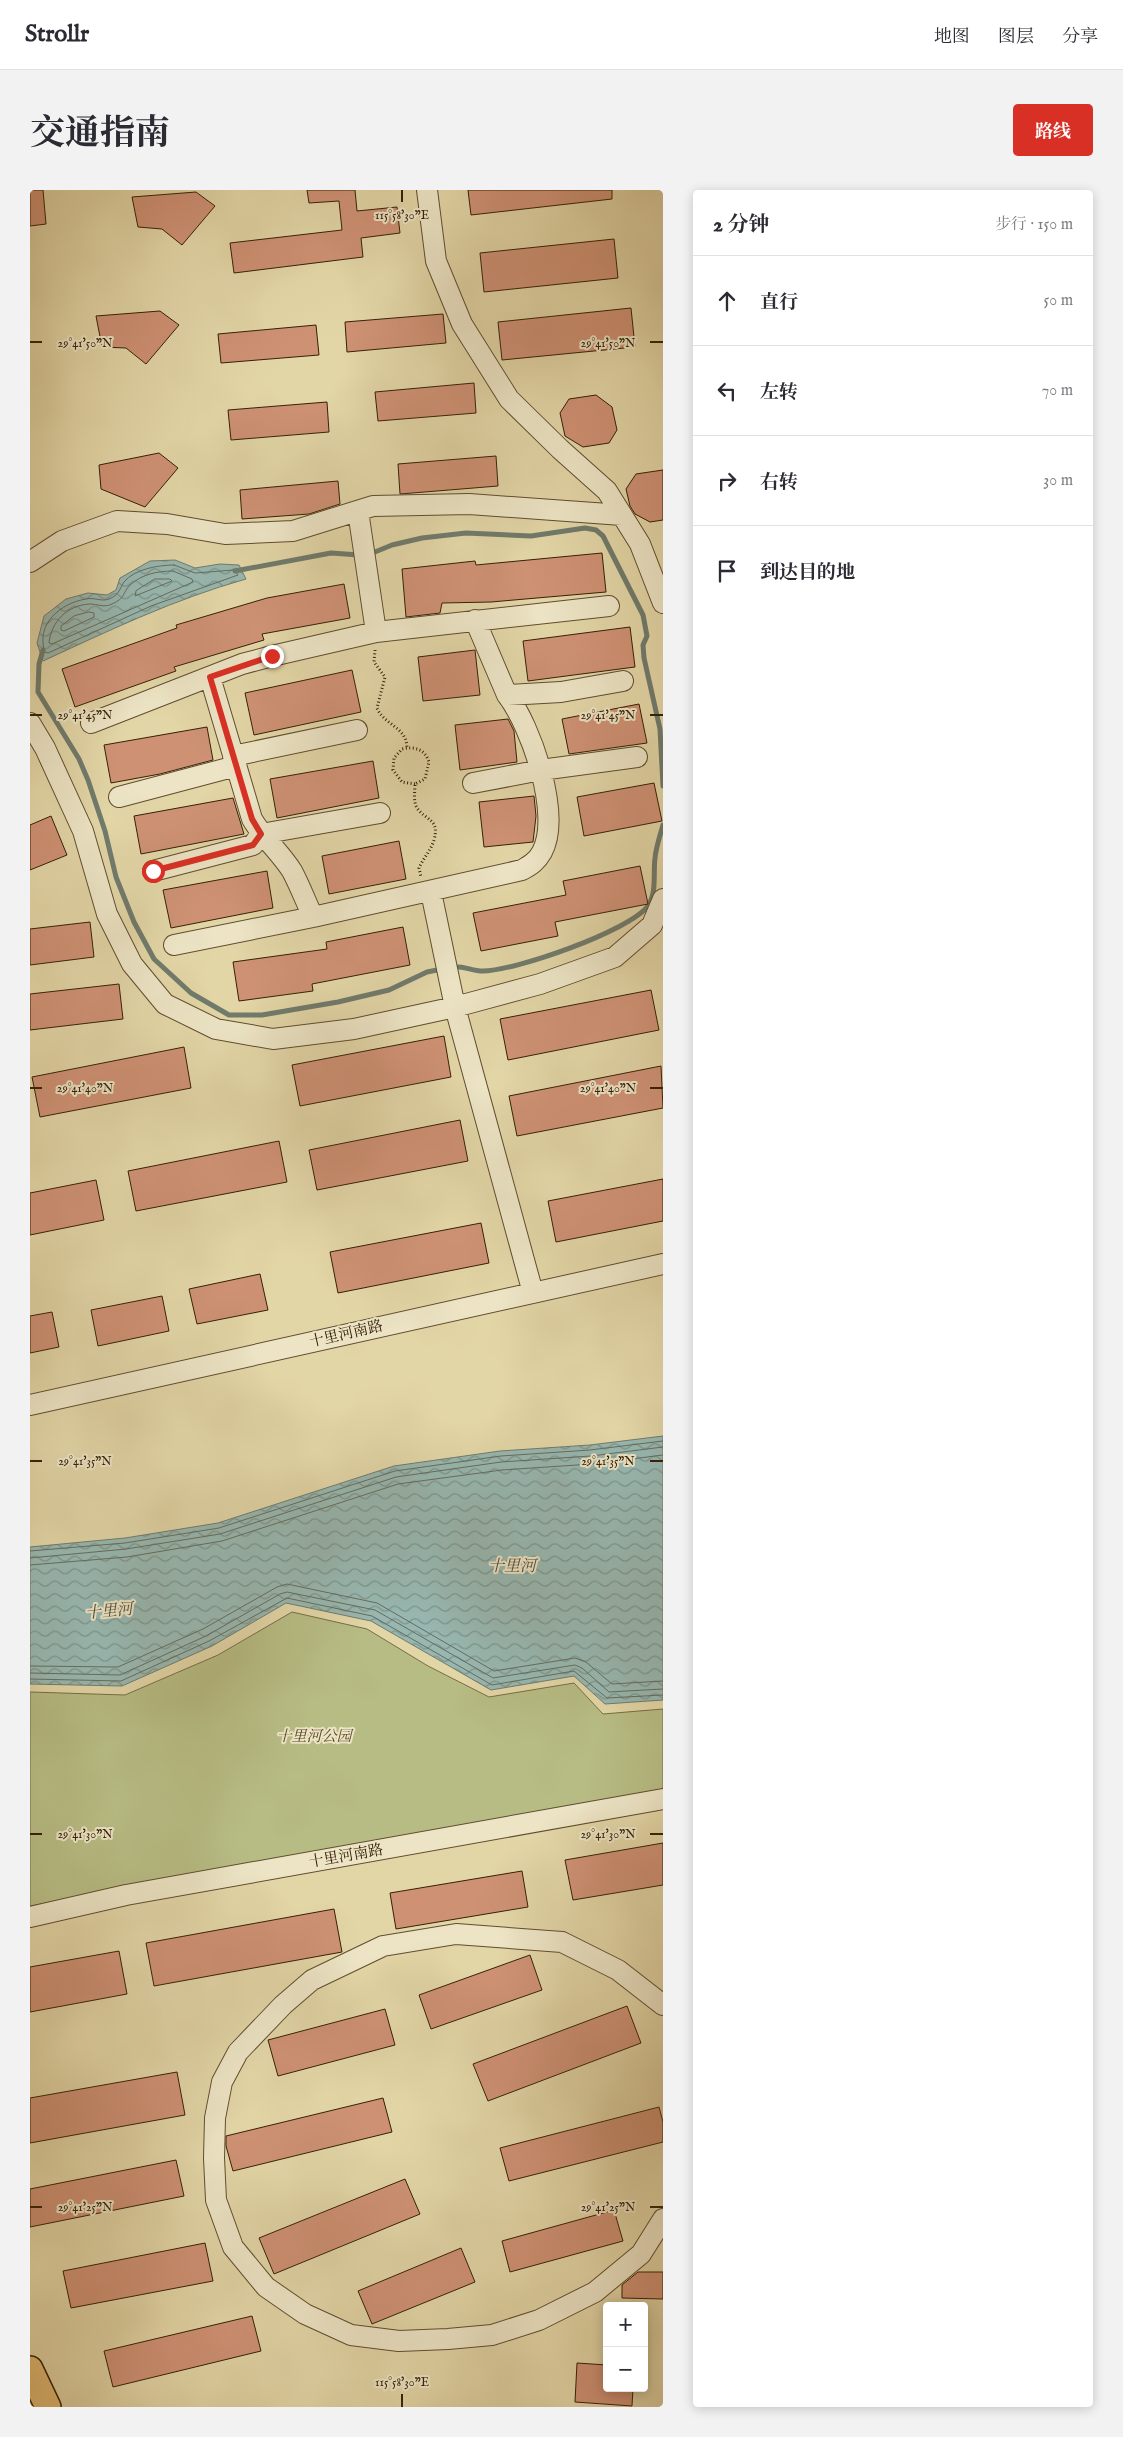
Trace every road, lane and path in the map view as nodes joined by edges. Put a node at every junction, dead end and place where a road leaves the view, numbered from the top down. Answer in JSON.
{"nodes":[{"id":1,"x":427,"y":190,"type":"edge"},
{"id":2,"x":358,"y":511,"type":"junction"},
{"id":3,"x":622,"y":515,"type":"junction"},
{"id":4,"x":30,"y":562,"type":"edge"},
{"id":5,"x":663,"y":604,"type":"edge"},
{"id":6,"x":609,"y":606,"type":"dead end"},
{"id":7,"x":475,"y":620,"type":"junction"},
{"id":8,"x":376,"y":632,"type":"junction"},
{"id":9,"x":210,"y":677,"type":"junction"},
{"id":10,"x":623,"y":681,"type":"dead end"},
{"id":11,"x":506,"y":695,"type":"junction"},
{"id":12,"x":91,"y":723,"type":"dead end"},
{"id":13,"x":30,"y":724,"type":"edge"},
{"id":14,"x":356,"y":730,"type":"dead end"},
{"id":15,"x":407,"y":748,"type":"junction"},
{"id":16,"x":637,"y":756,"type":"dead end"},
{"id":17,"x":235,"y":761,"type":"junction"},
{"id":18,"x":541,"y":770,"type":"junction"},
{"id":19,"x":473,"y":783,"type":"dead end"},
{"id":20,"x":415,"y":784,"type":"junction"},
{"id":21,"x":119,"y":797,"type":"dead end"},
{"id":22,"x":380,"y":813,"type":"dead end"},
{"id":23,"x":261,"y":834,"type":"junction"},
{"id":24,"x":153,"y":871,"type":"dead end"},
{"id":25,"x":431,"y":892,"type":"junction"},
{"id":26,"x":663,"y":899,"type":"edge"},
{"id":27,"x":313,"y":917,"type":"junction"},
{"id":28,"x":174,"y":945,"type":"dead end"},
{"id":29,"x":456,"y":1007,"type":"junction"},
{"id":30,"x":663,"y":1264,"type":"edge"},
{"id":31,"x":533,"y":1293,"type":"junction"},
{"id":32,"x":30,"y":1405,"type":"edge"},
{"id":33,"x":663,"y":1799,"type":"edge"},
{"id":34,"x":30,"y":1918,"type":"edge"},
{"id":35,"x":663,"y":2005,"type":"edge"},
{"id":36,"x":663,"y":2219,"type":"edge"},
{"id":37,"x":30,"y":2369,"type":"edge"},
{"id":38,"x":48,"y":2407,"type":"edge"}],
"edges":[{"from":1,"to":3,"type":"street"},
{"from":2,"to":3,"type":"street"},
{"from":2,"to":4,"type":"street"},
{"from":2,"to":8,"type":"street"},
{"from":3,"to":5,"type":"street"},
{"from":6,"to":7,"type":"street"},
{"from":7,"to":8,"type":"street"},
{"from":7,"to":11,"type":"street"},
{"from":8,"to":9,"type":"street"},
{"from":8,"to":15,"type":"path"},
{"from":9,"to":12,"type":"street"},
{"from":9,"to":17,"type":"street"},
{"from":10,"to":11,"type":"street"},
{"from":11,"to":18,"type":"street"},
{"from":13,"to":29,"type":"street"},
{"from":14,"to":17,"type":"street"},
{"from":15,"to":20,"type":"path"},
{"from":15,"to":20,"type":"path"},
{"from":16,"to":18,"type":"street"},
{"from":17,"to":21,"type":"street"},
{"from":17,"to":23,"type":"street"},
{"from":18,"to":19,"type":"street"},
{"from":18,"to":25,"type":"street"},
{"from":20,"to":25,"type":"path"},
{"from":22,"to":23,"type":"street"},
{"from":23,"to":24,"type":"street"},
{"from":23,"to":27,"type":"street"},
{"from":25,"to":27,"type":"street"},
{"from":25,"to":29,"type":"street"},
{"from":26,"to":29,"type":"street"},
{"from":27,"to":28,"type":"street"},
{"from":29,"to":31,"type":"street"},
{"from":30,"to":31,"type":"street","name":"十里河南路"},
{"from":31,"to":32,"type":"street","name":"十里河南路"},
{"from":33,"to":34,"type":"street","name":"十里河南路"},
{"from":35,"to":36,"type":"street"},
{"from":37,"to":38,"type":"main road"}]}
